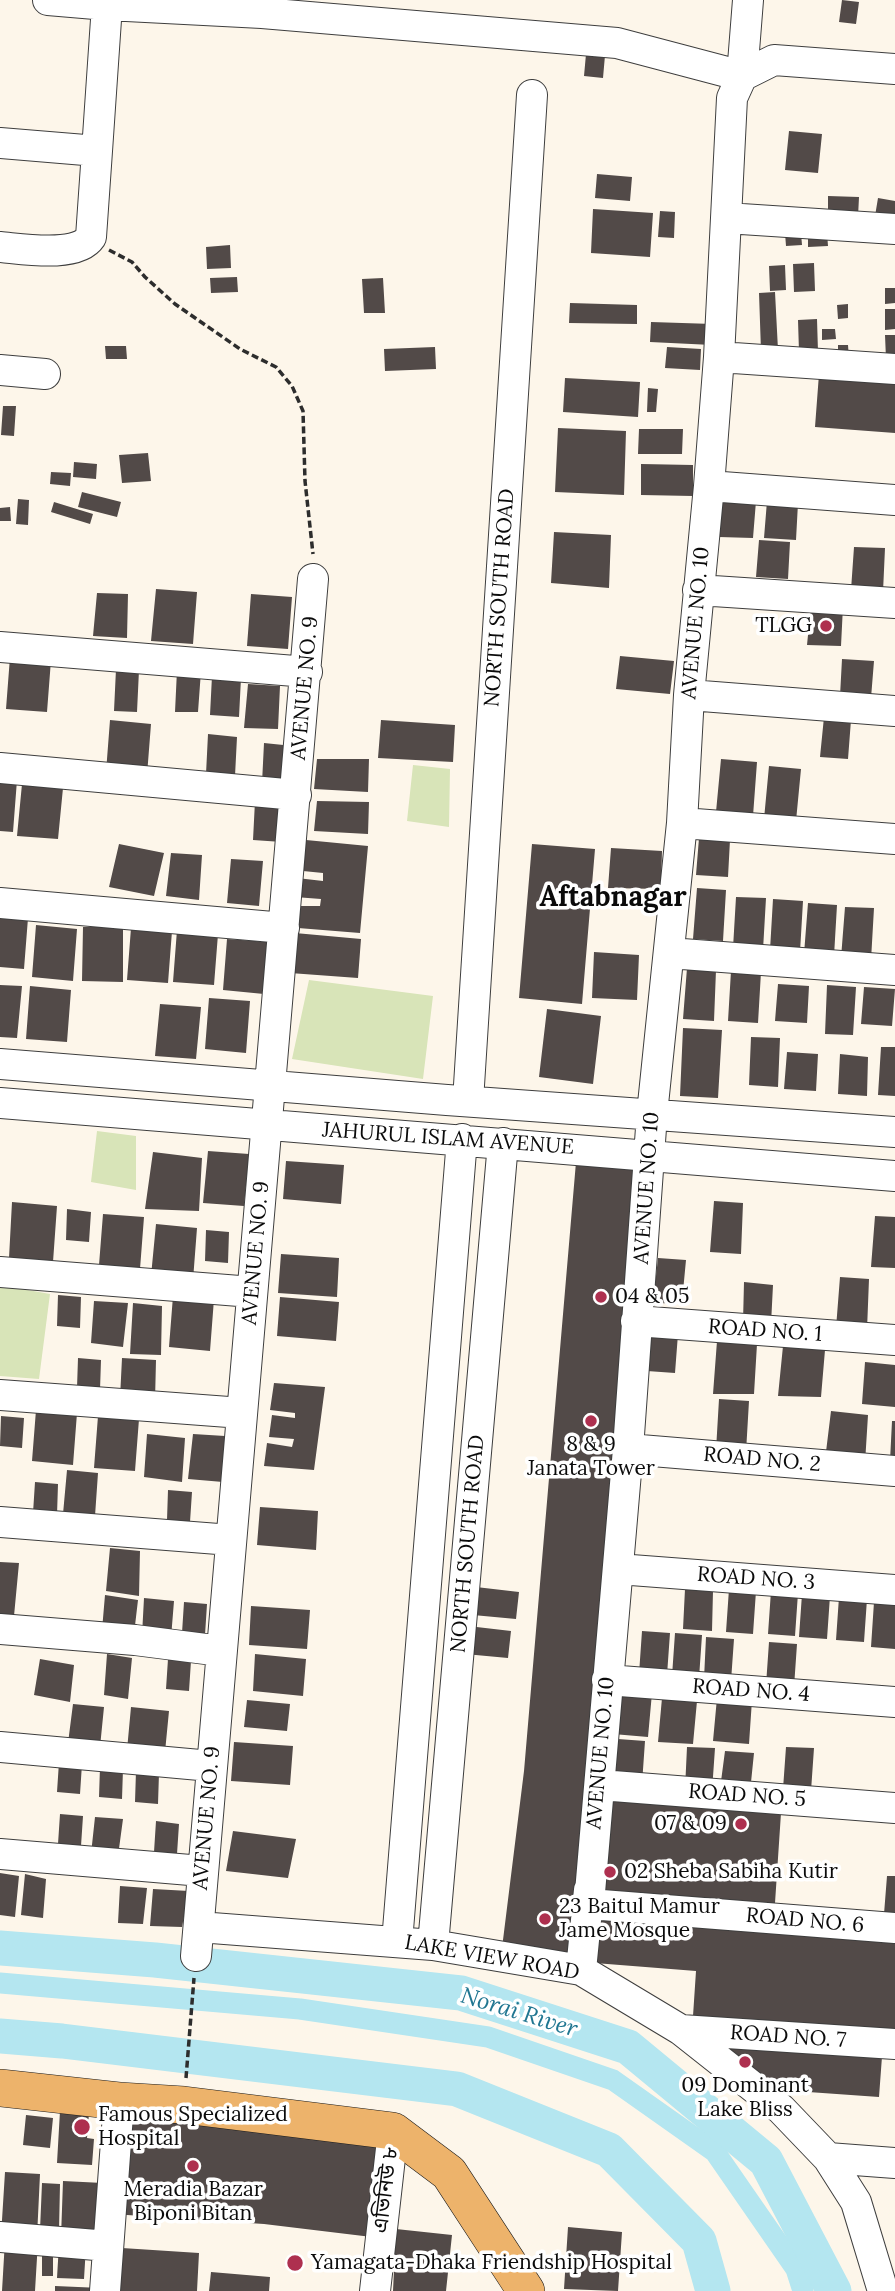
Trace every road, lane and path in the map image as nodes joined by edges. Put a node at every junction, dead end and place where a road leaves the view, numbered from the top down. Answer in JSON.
{"nodes":[{"id":1,"x":48,"y":0,"type":"edge"},
{"id":2,"x":748,"y":0,"type":"edge"},
{"id":3,"x":107,"y":5,"type":"junction"},
{"id":4,"x":895,"y":69,"type":"edge"},
{"id":5,"x":742,"y":76,"type":"junction"},
{"id":6,"x":532,"y":95,"type":"dead end"},
{"id":7,"x":0,"y":143,"type":"edge"},
{"id":8,"x":97,"y":151,"type":"junction"},
{"id":9,"x":726,"y":218,"type":"junction"},
{"id":10,"x":895,"y":229,"type":"edge"},
{"id":11,"x":86,"y":245,"type":"junction"},
{"id":12,"x":0,"y":247,"type":"edge"},
{"id":13,"x":719,"y":357,"type":"junction"},
{"id":14,"x":895,"y":369,"type":"edge"},
{"id":15,"x":0,"y":370,"type":"edge"},
{"id":16,"x":45,"y":374,"type":"dead end"},
{"id":17,"x":709,"y":486,"type":"junction"},
{"id":18,"x":895,"y":500,"type":"edge"},
{"id":19,"x":313,"y":579,"type":"joint"},
{"id":20,"x":698,"y":590,"type":"junction"},
{"id":21,"x":895,"y":603,"type":"edge"},
{"id":22,"x":0,"y":647,"type":"edge"},
{"id":23,"x":307,"y":672,"type":"junction"},
{"id":24,"x":689,"y":695,"type":"junction"},
{"id":25,"x":895,"y":711,"type":"edge"},
{"id":26,"x":0,"y":768,"type":"edge"},
{"id":27,"x":296,"y":795,"type":"junction"},
{"id":28,"x":682,"y":823,"type":"junction"},
{"id":29,"x":895,"y":839,"type":"edge"},
{"id":30,"x":0,"y":904,"type":"edge"},
{"id":31,"x":284,"y":928,"type":"junction"},
{"id":32,"x":669,"y":953,"type":"junction"},
{"id":33,"x":895,"y":970,"type":"edge"},
{"id":34,"x":0,"y":1064,"type":"edge"},
{"id":35,"x":270,"y":1085,"type":"junction"},
{"id":36,"x":468,"y":1101,"type":"junction"},
{"id":37,"x":0,"y":1103,"type":"edge"},
{"id":38,"x":652,"y":1114,"type":"junction"},
{"id":39,"x":267,"y":1126,"type":"junction"},
{"id":40,"x":895,"y":1132,"type":"edge"},
{"id":41,"x":462,"y":1139,"type":"junction"},
{"id":42,"x":503,"y":1143,"type":"junction"},
{"id":43,"x":650,"y":1156,"type":"junction"},
{"id":44,"x":895,"y":1176,"type":"edge"},
{"id":45,"x":0,"y":1272,"type":"edge"},
{"id":46,"x":252,"y":1292,"type":"junction"},
{"id":47,"x":636,"y":1321,"type":"junction"},
{"id":48,"x":895,"y":1340,"type":"edge"},
{"id":49,"x":0,"y":1395,"type":"edge"},
{"id":50,"x":242,"y":1413,"type":"junction"},
{"id":51,"x":628,"y":1449,"type":"junction"},
{"id":52,"x":895,"y":1471,"type":"edge"},
{"id":53,"x":0,"y":1522,"type":"edge"},
{"id":54,"x":231,"y":1540,"type":"junction"},
{"id":55,"x":618,"y":1569,"type":"junction"},
{"id":56,"x":895,"y":1590,"type":"edge"},
{"id":57,"x":0,"y":1629,"type":"edge"},
{"id":58,"x":221,"y":1651,"type":"junction"},
{"id":59,"x":607,"y":1680,"type":"junction"},
{"id":60,"x":895,"y":1702,"type":"edge"},
{"id":61,"x":0,"y":1747,"type":"edge"},
{"id":62,"x":211,"y":1766,"type":"junction"},
{"id":63,"x":600,"y":1785,"type":"junction"},
{"id":64,"x":895,"y":1808,"type":"edge"},
{"id":65,"x":0,"y":1854,"type":"edge"},
{"id":66,"x":202,"y":1871,"type":"junction"},
{"id":67,"x":589,"y":1897,"type":"junction"},
{"id":68,"x":895,"y":1928,"type":"edge"},
{"id":69,"x":197,"y":1942,"type":"junction"},
{"id":70,"x":397,"y":1942,"type":"junction"},
{"id":71,"x":433,"y":1945,"type":"junction"},
{"id":72,"x":581,"y":1970,"type":"junction"},
{"id":73,"x":681,"y":2030,"type":"junction"},
{"id":74,"x":895,"y":2044,"type":"edge"},
{"id":75,"x":0,"y":2088,"type":"edge"},
{"id":76,"x":119,"y":2101,"type":"junction"},
{"id":77,"x":184,"y":2105,"type":"junction"},
{"id":78,"x":393,"y":2131,"type":"junction"},
{"id":79,"x":828,"y":2158,"type":"junction"},
{"id":80,"x":895,"y":2163,"type":"edge"},
{"id":81,"x":0,"y":2237,"type":"edge"},
{"id":82,"x":108,"y":2246,"type":"junction"},
{"id":83,"x":885,"y":2274,"type":"edge"},
{"id":84,"x":105,"y":2291,"type":"edge"},
{"id":85,"x":375,"y":2291,"type":"edge"},
{"id":86,"x":526,"y":2291,"type":"edge"}],
"edges":[{"from":1,"to":3,"type":"street"},
{"from":2,"to":5,"type":"street","name":"AVENUE NO. 10"},
{"from":3,"to":5,"type":"street"},
{"from":3,"to":8,"type":"street"},
{"from":4,"to":5,"type":"street"},
{"from":5,"to":9,"type":"street","name":"AVENUE NO. 10"},
{"from":6,"to":36,"type":"street","name":"NORTH SOUTH ROAD"},
{"from":7,"to":8,"type":"street"},
{"from":8,"to":11,"type":"street"},
{"from":9,"to":10,"type":"street"},
{"from":9,"to":13,"type":"street","name":"AVENUE NO. 10"},
{"from":11,"to":12,"type":"street"},
{"from":11,"to":19,"type":"path"},
{"from":13,"to":14,"type":"street"},
{"from":13,"to":17,"type":"street","name":"AVENUE NO. 10"},
{"from":15,"to":16,"type":"street"},
{"from":17,"to":18,"type":"street"},
{"from":17,"to":20,"type":"street","name":"AVENUE NO. 10"},
{"from":19,"to":23,"type":"street","name":"AVENUE NO. 9"},
{"from":20,"to":21,"type":"street"},
{"from":20,"to":24,"type":"street","name":"AVENUE NO. 10"},
{"from":22,"to":23,"type":"street"},
{"from":23,"to":27,"type":"street","name":"AVENUE NO. 9"},
{"from":24,"to":25,"type":"street"},
{"from":24,"to":28,"type":"street","name":"AVENUE NO. 10"},
{"from":26,"to":27,"type":"street"},
{"from":27,"to":31,"type":"street","name":"AVENUE NO. 9"},
{"from":28,"to":29,"type":"street"},
{"from":28,"to":32,"type":"street","name":"AVENUE NO. 10"},
{"from":30,"to":31,"type":"street"},
{"from":31,"to":35,"type":"street","name":"AVENUE NO. 9"},
{"from":32,"to":33,"type":"street"},
{"from":32,"to":38,"type":"street","name":"AVENUE NO. 10"},
{"from":34,"to":35,"type":"street","name":"JAHURUL ISLAM AVENUE"},
{"from":35,"to":36,"type":"street","name":"JAHURUL ISLAM AVENUE"},
{"from":35,"to":39,"type":"street","name":"AVENUE NO. 9"},
{"from":36,"to":38,"type":"street","name":"JAHURUL ISLAM AVENUE"},
{"from":37,"to":39,"type":"street","name":"JAHURUL ISLAM AVENUE"},
{"from":38,"to":40,"type":"street","name":"JAHURUL ISLAM AVENUE"},
{"from":38,"to":43,"type":"street","name":"AVENUE NO. 10"},
{"from":39,"to":41,"type":"street","name":"JAHURUL ISLAM AVENUE"},
{"from":39,"to":46,"type":"street","name":"AVENUE NO. 9"},
{"from":41,"to":42,"type":"street","name":"JAHURUL ISLAM AVENUE"},
{"from":41,"to":70,"type":"street","name":"NORTH SOUTH ROAD"},
{"from":42,"to":43,"type":"street","name":"JAHURUL ISLAM AVENUE"},
{"from":42,"to":71,"type":"street","name":"NORTH SOUTH ROAD"},
{"from":43,"to":44,"type":"street","name":"JAHURUL ISLAM AVENUE"},
{"from":43,"to":47,"type":"street","name":"AVENUE NO. 10"},
{"from":45,"to":46,"type":"street"},
{"from":46,"to":50,"type":"street","name":"AVENUE NO. 9"},
{"from":47,"to":48,"type":"street","name":"ROAD NO. 1"},
{"from":47,"to":51,"type":"street","name":"AVENUE NO. 10"},
{"from":49,"to":50,"type":"street"},
{"from":50,"to":54,"type":"street","name":"AVENUE NO. 9"},
{"from":51,"to":52,"type":"street","name":"ROAD NO. 2"},
{"from":51,"to":55,"type":"street","name":"AVENUE NO. 10"},
{"from":53,"to":54,"type":"street"},
{"from":54,"to":58,"type":"street","name":"AVENUE NO. 9"},
{"from":55,"to":56,"type":"street","name":"ROAD NO. 3"},
{"from":55,"to":59,"type":"street","name":"AVENUE NO. 10"},
{"from":57,"to":58,"type":"street"},
{"from":58,"to":62,"type":"street","name":"AVENUE NO. 9"},
{"from":59,"to":60,"type":"street","name":"ROAD NO. 4"},
{"from":59,"to":63,"type":"street","name":"AVENUE NO. 10"},
{"from":61,"to":62,"type":"street"},
{"from":62,"to":66,"type":"street","name":"AVENUE NO. 9"},
{"from":63,"to":64,"type":"street","name":"ROAD NO. 5"},
{"from":63,"to":67,"type":"street","name":"AVENUE NO. 10"},
{"from":65,"to":66,"type":"street"},
{"from":66,"to":69,"type":"street","name":"AVENUE NO. 9"},
{"from":67,"to":68,"type":"street","name":"ROAD NO. 6"},
{"from":67,"to":72,"type":"street","name":"AVENUE NO. 10"},
{"from":69,"to":70,"type":"street","name":"LAKE VIEW ROAD"},
{"from":69,"to":77,"type":"path"},
{"from":70,"to":71,"type":"street","name":"LAKE VIEW ROAD"},
{"from":71,"to":72,"type":"street","name":"LAKE VIEW ROAD"},
{"from":72,"to":73,"type":"street","name":"LAKE VIEW ROAD"},
{"from":73,"to":74,"type":"street","name":"ROAD NO. 7"},
{"from":73,"to":79,"type":"street","name":"LAKE VIEW ROAD"},
{"from":75,"to":76,"type":"main road"},
{"from":76,"to":77,"type":"main road"},
{"from":76,"to":82,"type":"street"},
{"from":77,"to":78,"type":"main road"},
{"from":78,"to":85,"type":"street","name":"এভিনিউ ৮"},
{"from":78,"to":86,"type":"main road"},
{"from":79,"to":80,"type":"street"},
{"from":79,"to":83,"type":"street","name":"LAKE VIEW ROAD"},
{"from":81,"to":82,"type":"street"},
{"from":82,"to":84,"type":"street"}]}
